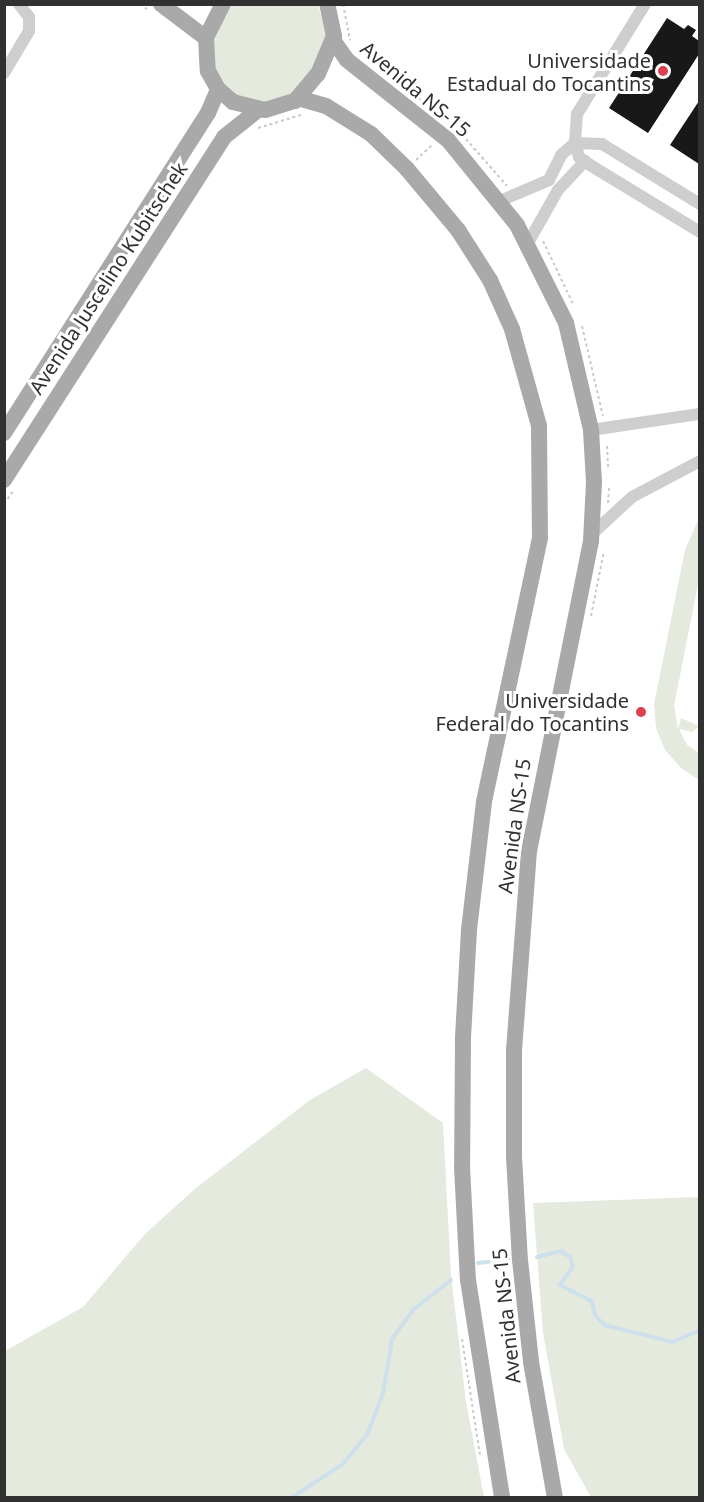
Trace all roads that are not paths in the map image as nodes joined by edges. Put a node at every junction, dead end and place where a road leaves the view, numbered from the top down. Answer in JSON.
{"nodes":[{"id":1,"x":223,"y":4,"type":"edge"},
{"id":2,"x":327,"y":4,"type":"edge"},
{"id":3,"x":645,"y":4,"type":"edge"},
{"id":4,"x":23,"y":8,"type":"edge"},
{"id":5,"x":158,"y":10,"type":"edge"},
{"id":6,"x":206,"y":38,"type":"junction"},
{"id":7,"x":333,"y":40,"type":"junction"},
{"id":8,"x":4,"y":73,"type":"edge"},
{"id":9,"x":218,"y":89,"type":"junction"},
{"id":10,"x":298,"y":98,"type":"junction"},
{"id":11,"x":258,"y":110,"type":"junction"},
{"id":12,"x":574,"y":143,"type":"junction"},
{"id":13,"x":585,"y":162,"type":"junction"},
{"id":14,"x":500,"y":201,"type":"junction"},
{"id":15,"x":699,"y":204,"type":"edge"},
{"id":16,"x":699,"y":232,"type":"edge"},
{"id":17,"x":528,"y":243,"type":"junction"},
{"id":18,"x":699,"y":414,"type":"edge"},
{"id":19,"x":591,"y":430,"type":"junction"},
{"id":20,"x":4,"y":433,"type":"edge"},
{"id":21,"x":699,"y":461,"type":"edge"},
{"id":22,"x":11,"y":481,"type":"edge"},
{"id":23,"x":592,"y":534,"type":"junction"},
{"id":24,"x":502,"y":1497,"type":"edge"},
{"id":25,"x":555,"y":1497,"type":"edge"}],
"edges":[{"from":1,"to":6,"type":"main road"},
{"from":2,"to":7,"type":"main road"},
{"from":3,"to":12,"type":"street"},
{"from":4,"to":8,"type":"street"},
{"from":5,"to":6,"type":"main road"},
{"from":6,"to":9,"type":"main road"},
{"from":7,"to":10,"type":"main road"},
{"from":7,"to":14,"type":"main road","name":"Avenida NS-15"},
{"from":9,"to":11,"type":"main road"},
{"from":9,"to":20,"type":"main road","name":"Avenida Juscelino Kubitschek"},
{"from":10,"to":11,"type":"main road"},
{"from":10,"to":24,"type":"main road","name":"Avenida NS-15"},
{"from":11,"to":22,"type":"main road","name":"Avenida Juscelino Kubitschek"},
{"from":12,"to":13,"type":"street"},
{"from":12,"to":14,"type":"street"},
{"from":12,"to":15,"type":"street"},
{"from":13,"to":16,"type":"street"},
{"from":13,"to":17,"type":"street"},
{"from":14,"to":17,"type":"main road","name":"Avenida NS-15"},
{"from":17,"to":19,"type":"main road","name":"Avenida NS-15"},
{"from":18,"to":19,"type":"street"},
{"from":19,"to":23,"type":"main road","name":"Avenida NS-15"},
{"from":21,"to":23,"type":"street"},
{"from":23,"to":25,"type":"main road","name":"Avenida NS-15"}]}
